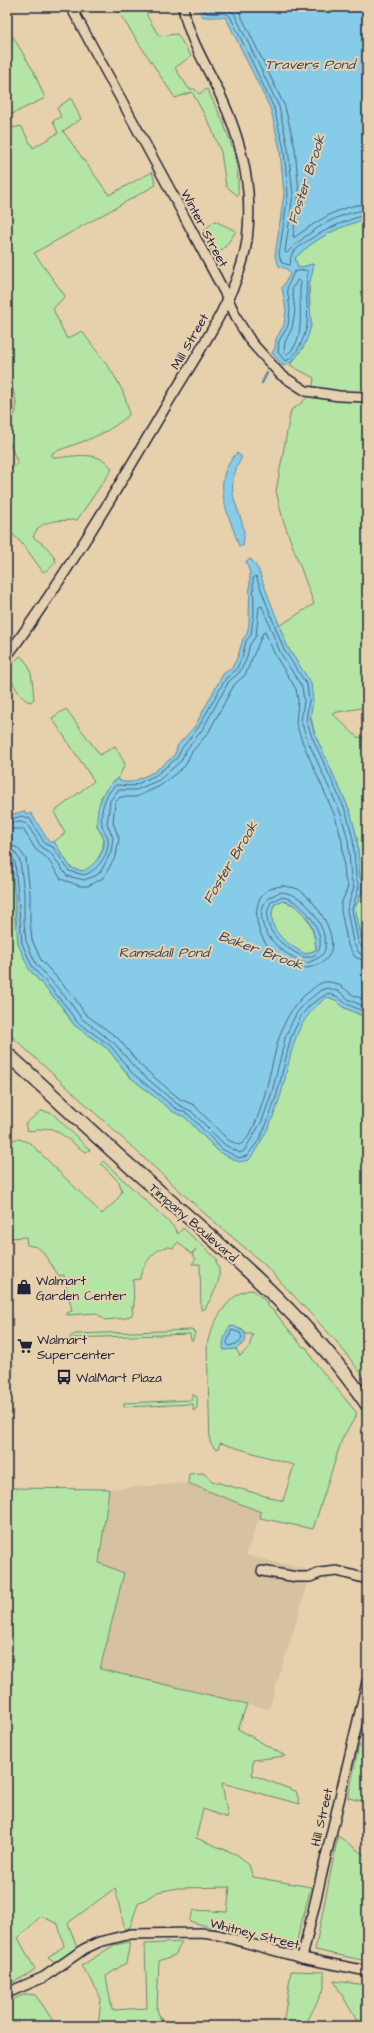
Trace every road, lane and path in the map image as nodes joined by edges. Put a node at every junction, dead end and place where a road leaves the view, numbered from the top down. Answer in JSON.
{"nodes":[{"id":1,"x":71,"y":7,"type":"edge"},
{"id":2,"x":183,"y":7,"type":"edge"},
{"id":3,"x":228,"y":299,"type":"junction"},
{"id":4,"x":367,"y":398,"type":"edge"},
{"id":5,"x":7,"y":656,"type":"edge"},
{"id":6,"x":7,"y":1054,"type":"edge"},
{"id":7,"x":367,"y":1404,"type":"edge"},
{"id":8,"x":262,"y":1571,"type":"dead end"},
{"id":9,"x":367,"y":1579,"type":"edge"},
{"id":10,"x":367,"y":1682,"type":"edge"},
{"id":11,"x":302,"y":1958,"type":"junction"},
{"id":12,"x":367,"y":1971,"type":"edge"},
{"id":13,"x":7,"y":1993,"type":"edge"}],
"edges":[{"from":1,"to":3,"type":"street","name":"Winter Street"},
{"from":2,"to":3,"type":"street","name":"Mill Street"},
{"from":3,"to":4,"type":"street","name":"Winter Street"},
{"from":3,"to":5,"type":"street","name":"Mill Street"},
{"from":6,"to":7,"type":"main road","name":"Timpany Boulevard"},
{"from":8,"to":9,"type":"street"},
{"from":10,"to":11,"type":"street","name":"Hill Street"},
{"from":11,"to":12,"type":"street","name":"Whitney Street"},
{"from":11,"to":13,"type":"street","name":"Whitney Street"}]}
